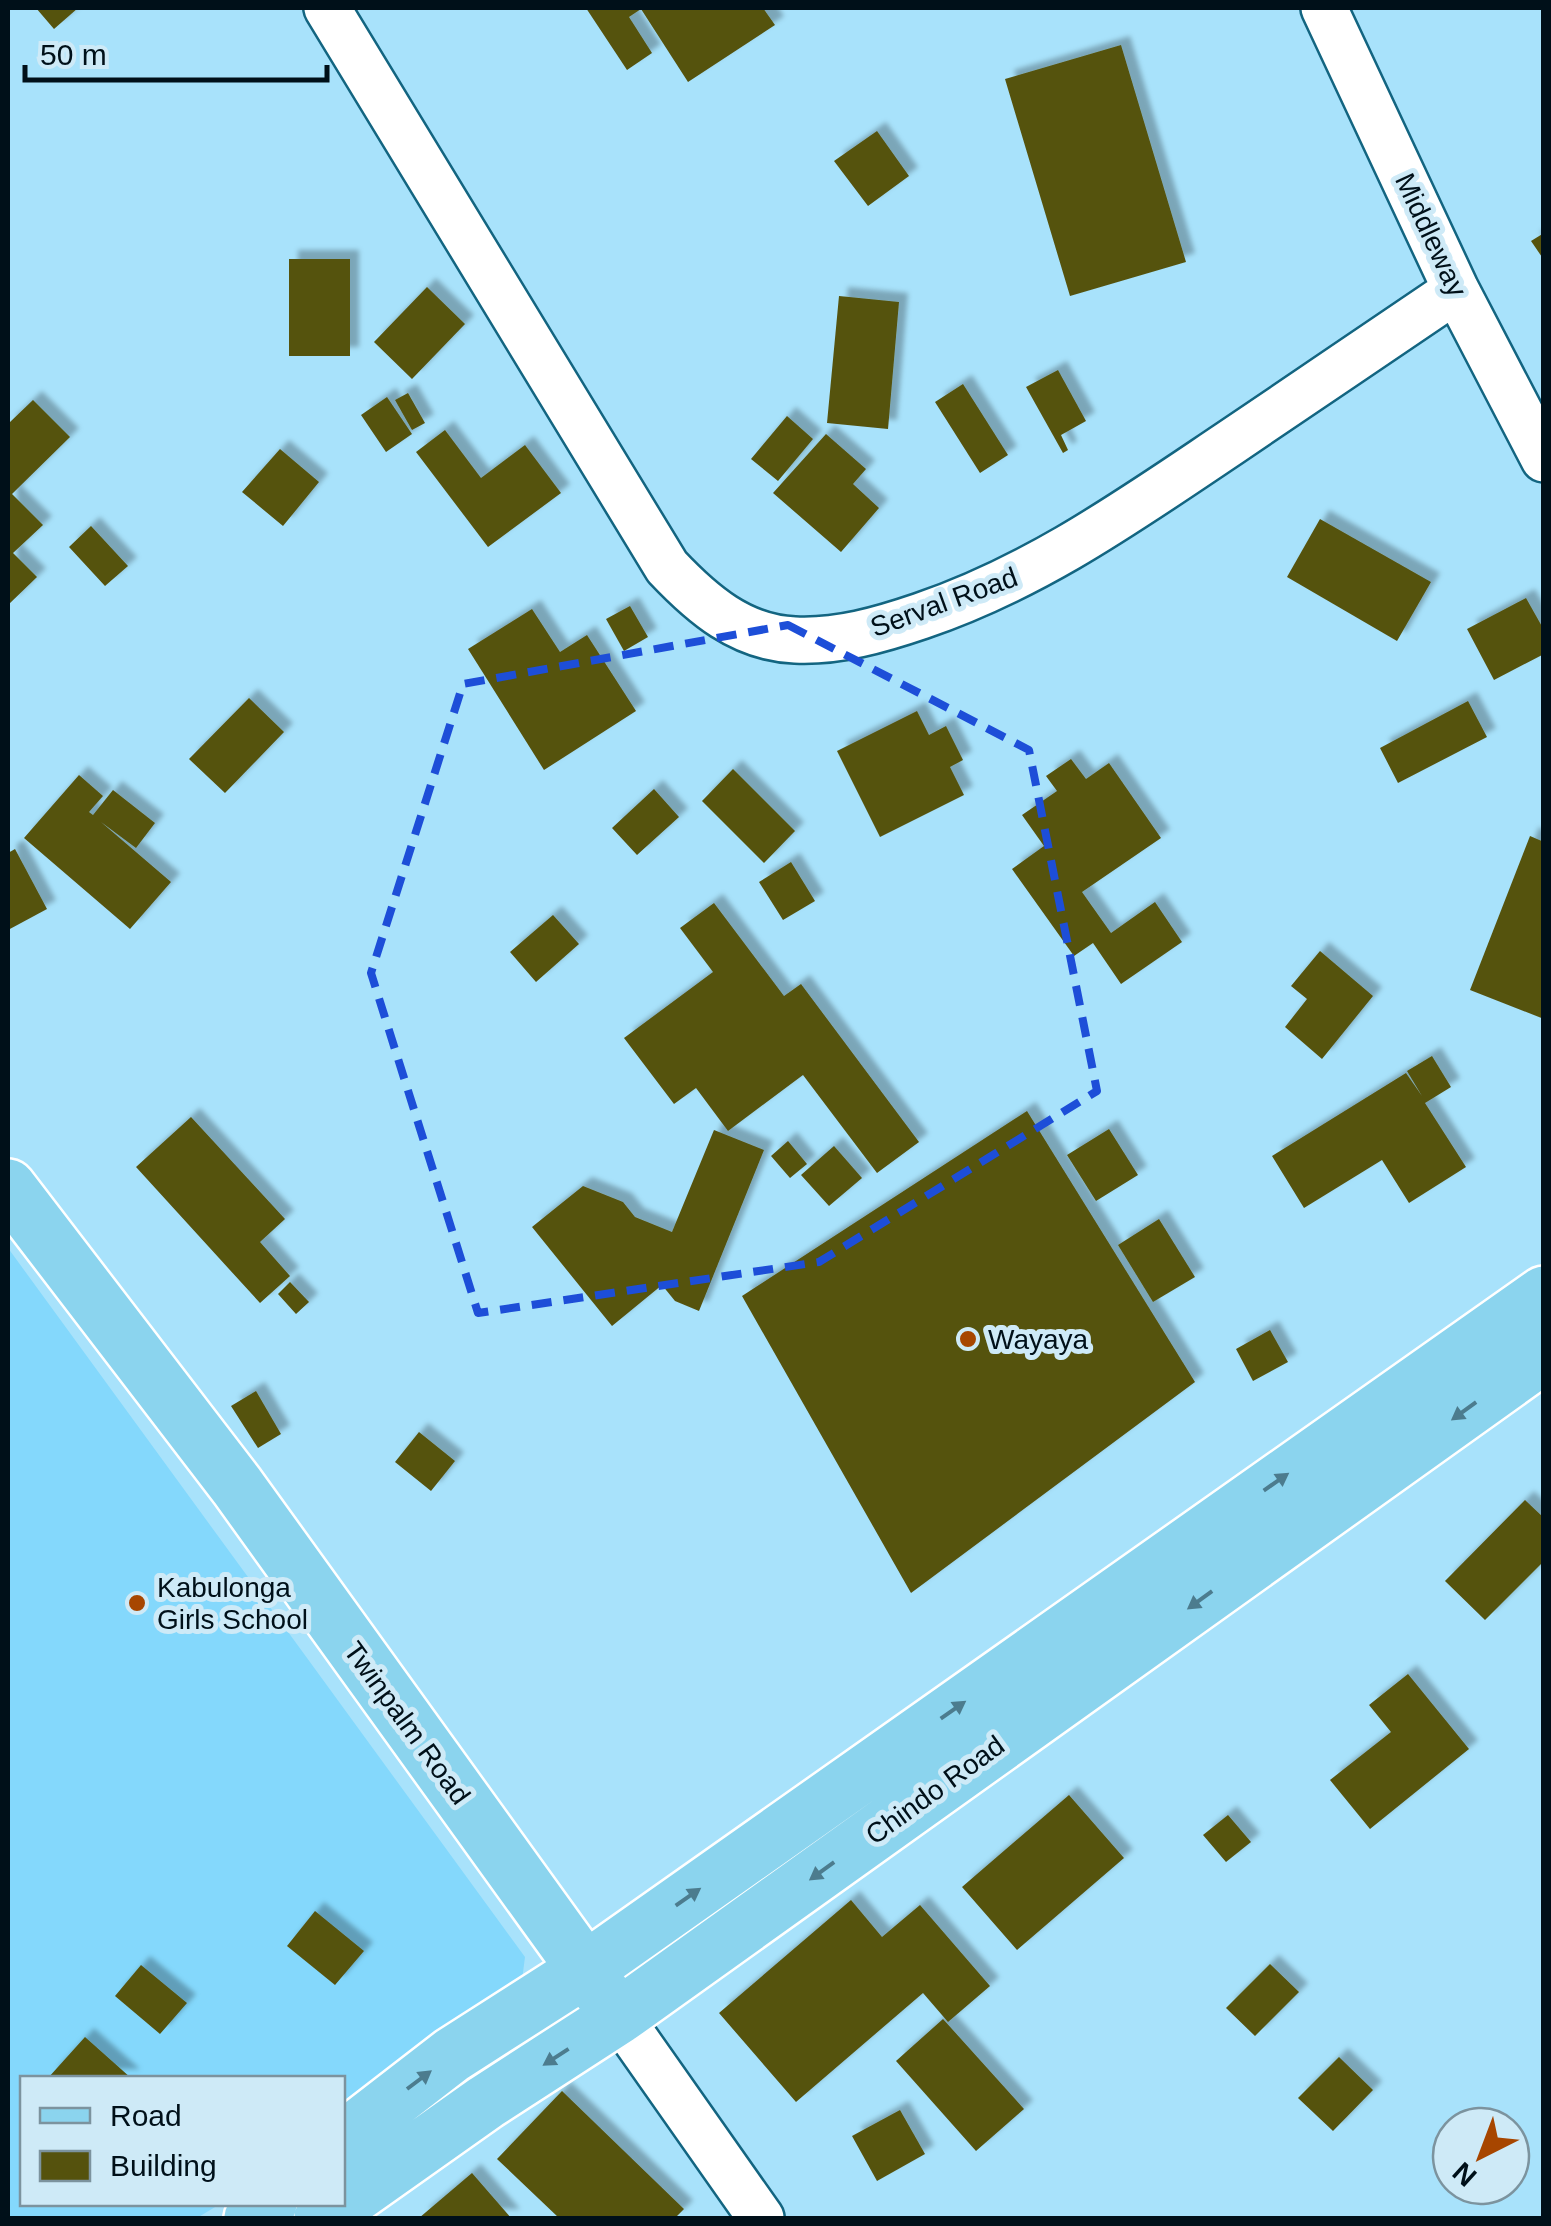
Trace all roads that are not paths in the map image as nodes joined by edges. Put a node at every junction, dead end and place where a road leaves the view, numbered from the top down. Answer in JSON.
{"nodes":[{"id":1,"x":327,"y":8,"type":"edge"},
{"id":2,"x":1324,"y":8,"type":"edge"},
{"id":3,"x":1456,"y":290,"type":"junction"},
{"id":4,"x":1544,"y":458,"type":"edge"},
{"id":5,"x":8,"y":1187,"type":"edge"},
{"id":6,"x":1544,"y":1294,"type":"edge"},
{"id":7,"x":1544,"y":1354,"type":"edge"},
{"id":8,"x":585,"y":1970,"type":"junction"},
{"id":9,"x":618,"y":2016,"type":"junction"},
{"id":10,"x":345,"y":2138,"type":"edge"},
{"id":11,"x":345,"y":2202,"type":"edge"},
{"id":12,"x":761,"y":2218,"type":"edge"}],
"edges":[{"from":1,"to":3,"type":"street","name":"Serval Road"},
{"from":2,"to":3,"type":"street","name":"Middleway"},
{"from":3,"to":4,"type":"street","name":"Middleway"},
{"from":5,"to":8,"type":"main road","name":"Twinpalm Road"},
{"from":8,"to":6,"type":"main road","name":"Chindo Road","one_way":true},
{"from":7,"to":9,"type":"main road","name":"Chindo Road","one_way":true},
{"from":8,"to":9,"type":"main road","name":"Twinpalm Road"},
{"from":10,"to":8,"type":"main road","name":"Chindo Road","one_way":true},
{"from":9,"to":11,"type":"main road","name":"Chindo Road","one_way":true},
{"from":9,"to":12,"type":"street","name":"Twinpalm Road"}]}
